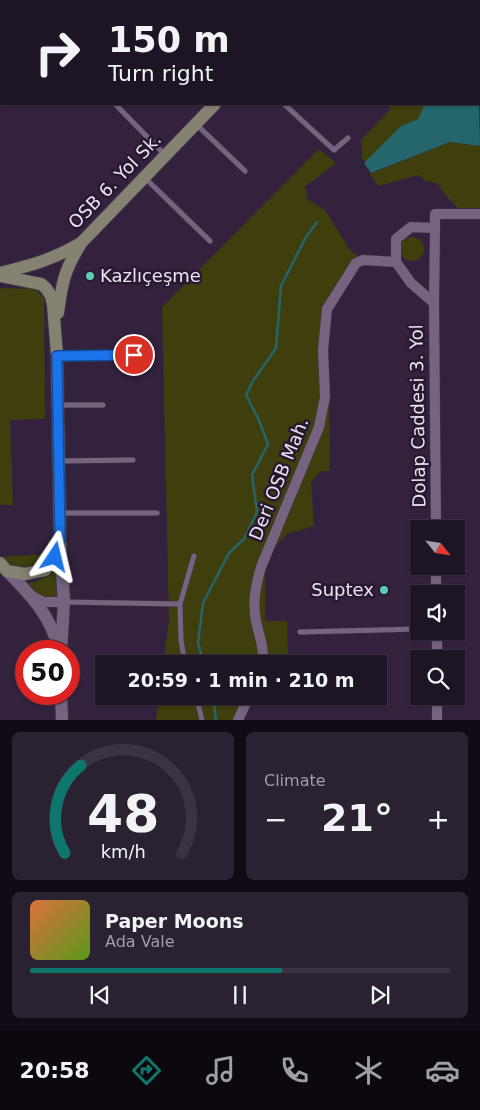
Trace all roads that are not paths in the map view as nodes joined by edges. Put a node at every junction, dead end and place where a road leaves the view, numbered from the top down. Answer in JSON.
{"nodes":[{"id":1,"x":116,"y":105,"type":"edge"},
{"id":2,"x":285,"y":105,"type":"edge"},
{"id":3,"x":210,"y":106,"type":"edge"},
{"id":4,"x":196,"y":124,"type":"junction"},
{"id":5,"x":348,"y":138,"type":"dead end"},
{"id":6,"x":165,"y":155,"type":"junction"},
{"id":7,"x":245,"y":171,"type":"dead end"},
{"id":8,"x":144,"y":177,"type":"junction"},
{"id":9,"x":480,"y":214,"type":"edge"},
{"id":10,"x":435,"y":228,"type":"junction"},
{"id":11,"x":210,"y":242,"type":"dead end"},
{"id":12,"x":81,"y":243,"type":"junction"},
{"id":13,"x":396,"y":262,"type":"junction"},
{"id":14,"x":0,"y":275,"type":"edge"},
{"id":15,"x":434,"y":303,"type":"junction"},
{"id":16,"x":56,"y":335,"type":"junction"},
{"id":17,"x":134,"y":355,"type":"dead end"},
{"id":18,"x":57,"y":356,"type":"junction"},
{"id":19,"x":104,"y":405,"type":"dead end"},
{"id":20,"x":56,"y":406,"type":"junction"},
{"id":21,"x":58,"y":460,"type":"junction"},
{"id":22,"x":133,"y":460,"type":"dead end"},
{"id":23,"x":156,"y":512,"type":"dead end"},
{"id":24,"x":59,"y":513,"type":"junction"},
{"id":25,"x":436,"y":520,"type":"edge"},
{"id":26,"x":60,"y":538,"type":"junction"},
{"id":27,"x":194,"y":556,"type":"dead end"},
{"id":28,"x":4,"y":567,"type":"edge"},
{"id":29,"x":31,"y":596,"type":"junction"},
{"id":30,"x":64,"y":602,"type":"junction"},
{"id":31,"x":180,"y":604,"type":"junction"},
{"id":32,"x":410,"y":629,"type":"edge"},
{"id":33,"x":300,"y":632,"type":"dead end"},
{"id":34,"x":56,"y":640,"type":"edge"},
{"id":35,"x":61,"y":640,"type":"edge"},
{"id":36,"x":184,"y":655,"type":"edge"},
{"id":37,"x":263,"y":655,"type":"edge"},
{"id":38,"x":61,"y":705,"type":"edge"},
{"id":39,"x":198,"y":705,"type":"edge"},
{"id":40,"x":245,"y":705,"type":"edge"},
{"id":41,"x":437,"y":705,"type":"edge"},
{"id":42,"x":62,"y":720,"type":"edge"},
{"id":43,"x":202,"y":720,"type":"edge"},
{"id":44,"x":238,"y":720,"type":"edge"},
{"id":45,"x":437,"y":720,"type":"edge"}],
"edges":[{"from":1,"to":6,"type":"lane"},
{"from":2,"to":5,"type":"lane"},
{"from":3,"to":4,"type":"main road","name":"OSB 6. Yol Sk."},
{"from":4,"to":6,"type":"main road","name":"OSB 6. Yol Sk."},
{"from":4,"to":7,"type":"lane"},
{"from":6,"to":8,"type":"main road","name":"OSB 6. Yol Sk."},
{"from":8,"to":11,"type":"lane"},
{"from":8,"to":12,"type":"main road","name":"OSB 6. Yol Sk."},
{"from":9,"to":10,"type":"street"},
{"from":10,"to":13,"type":"street"},
{"from":10,"to":15,"type":"street","name":"Dolap Caddesi 3. Yol"},
{"from":12,"to":14,"type":"main road","name":"OSB 6. Yol Sk."},
{"from":12,"to":16,"type":"main road"},
{"from":13,"to":15,"type":"street"},
{"from":13,"to":37,"type":"street","name":"Deri OSB Mah."},
{"from":14,"to":16,"type":"main road"},
{"from":15,"to":25,"type":"street","name":"Dolap Caddesi 3. Yol"},
{"from":16,"to":18,"type":"main road"},
{"from":17,"to":18,"type":"lane"},
{"from":18,"to":20,"type":"main road"},
{"from":19,"to":20,"type":"lane"},
{"from":20,"to":21,"type":"main road"},
{"from":21,"to":22,"type":"lane"},
{"from":21,"to":24,"type":"main road"},
{"from":23,"to":24,"type":"lane"},
{"from":24,"to":26,"type":"main road"},
{"from":26,"to":28,"type":"main road"},
{"from":26,"to":30,"type":"street"},
{"from":27,"to":31,"type":"lane"},
{"from":28,"to":29,"type":"street"},
{"from":29,"to":30,"type":"street"},
{"from":29,"to":34,"type":"street"},
{"from":30,"to":31,"type":"lane"},
{"from":30,"to":35,"type":"street"},
{"from":31,"to":36,"type":"lane"},
{"from":32,"to":33,"type":"lane"},
{"from":38,"to":42,"type":"street"},
{"from":39,"to":43,"type":"lane"},
{"from":40,"to":44,"type":"street"},
{"from":41,"to":45,"type":"street"}]}
